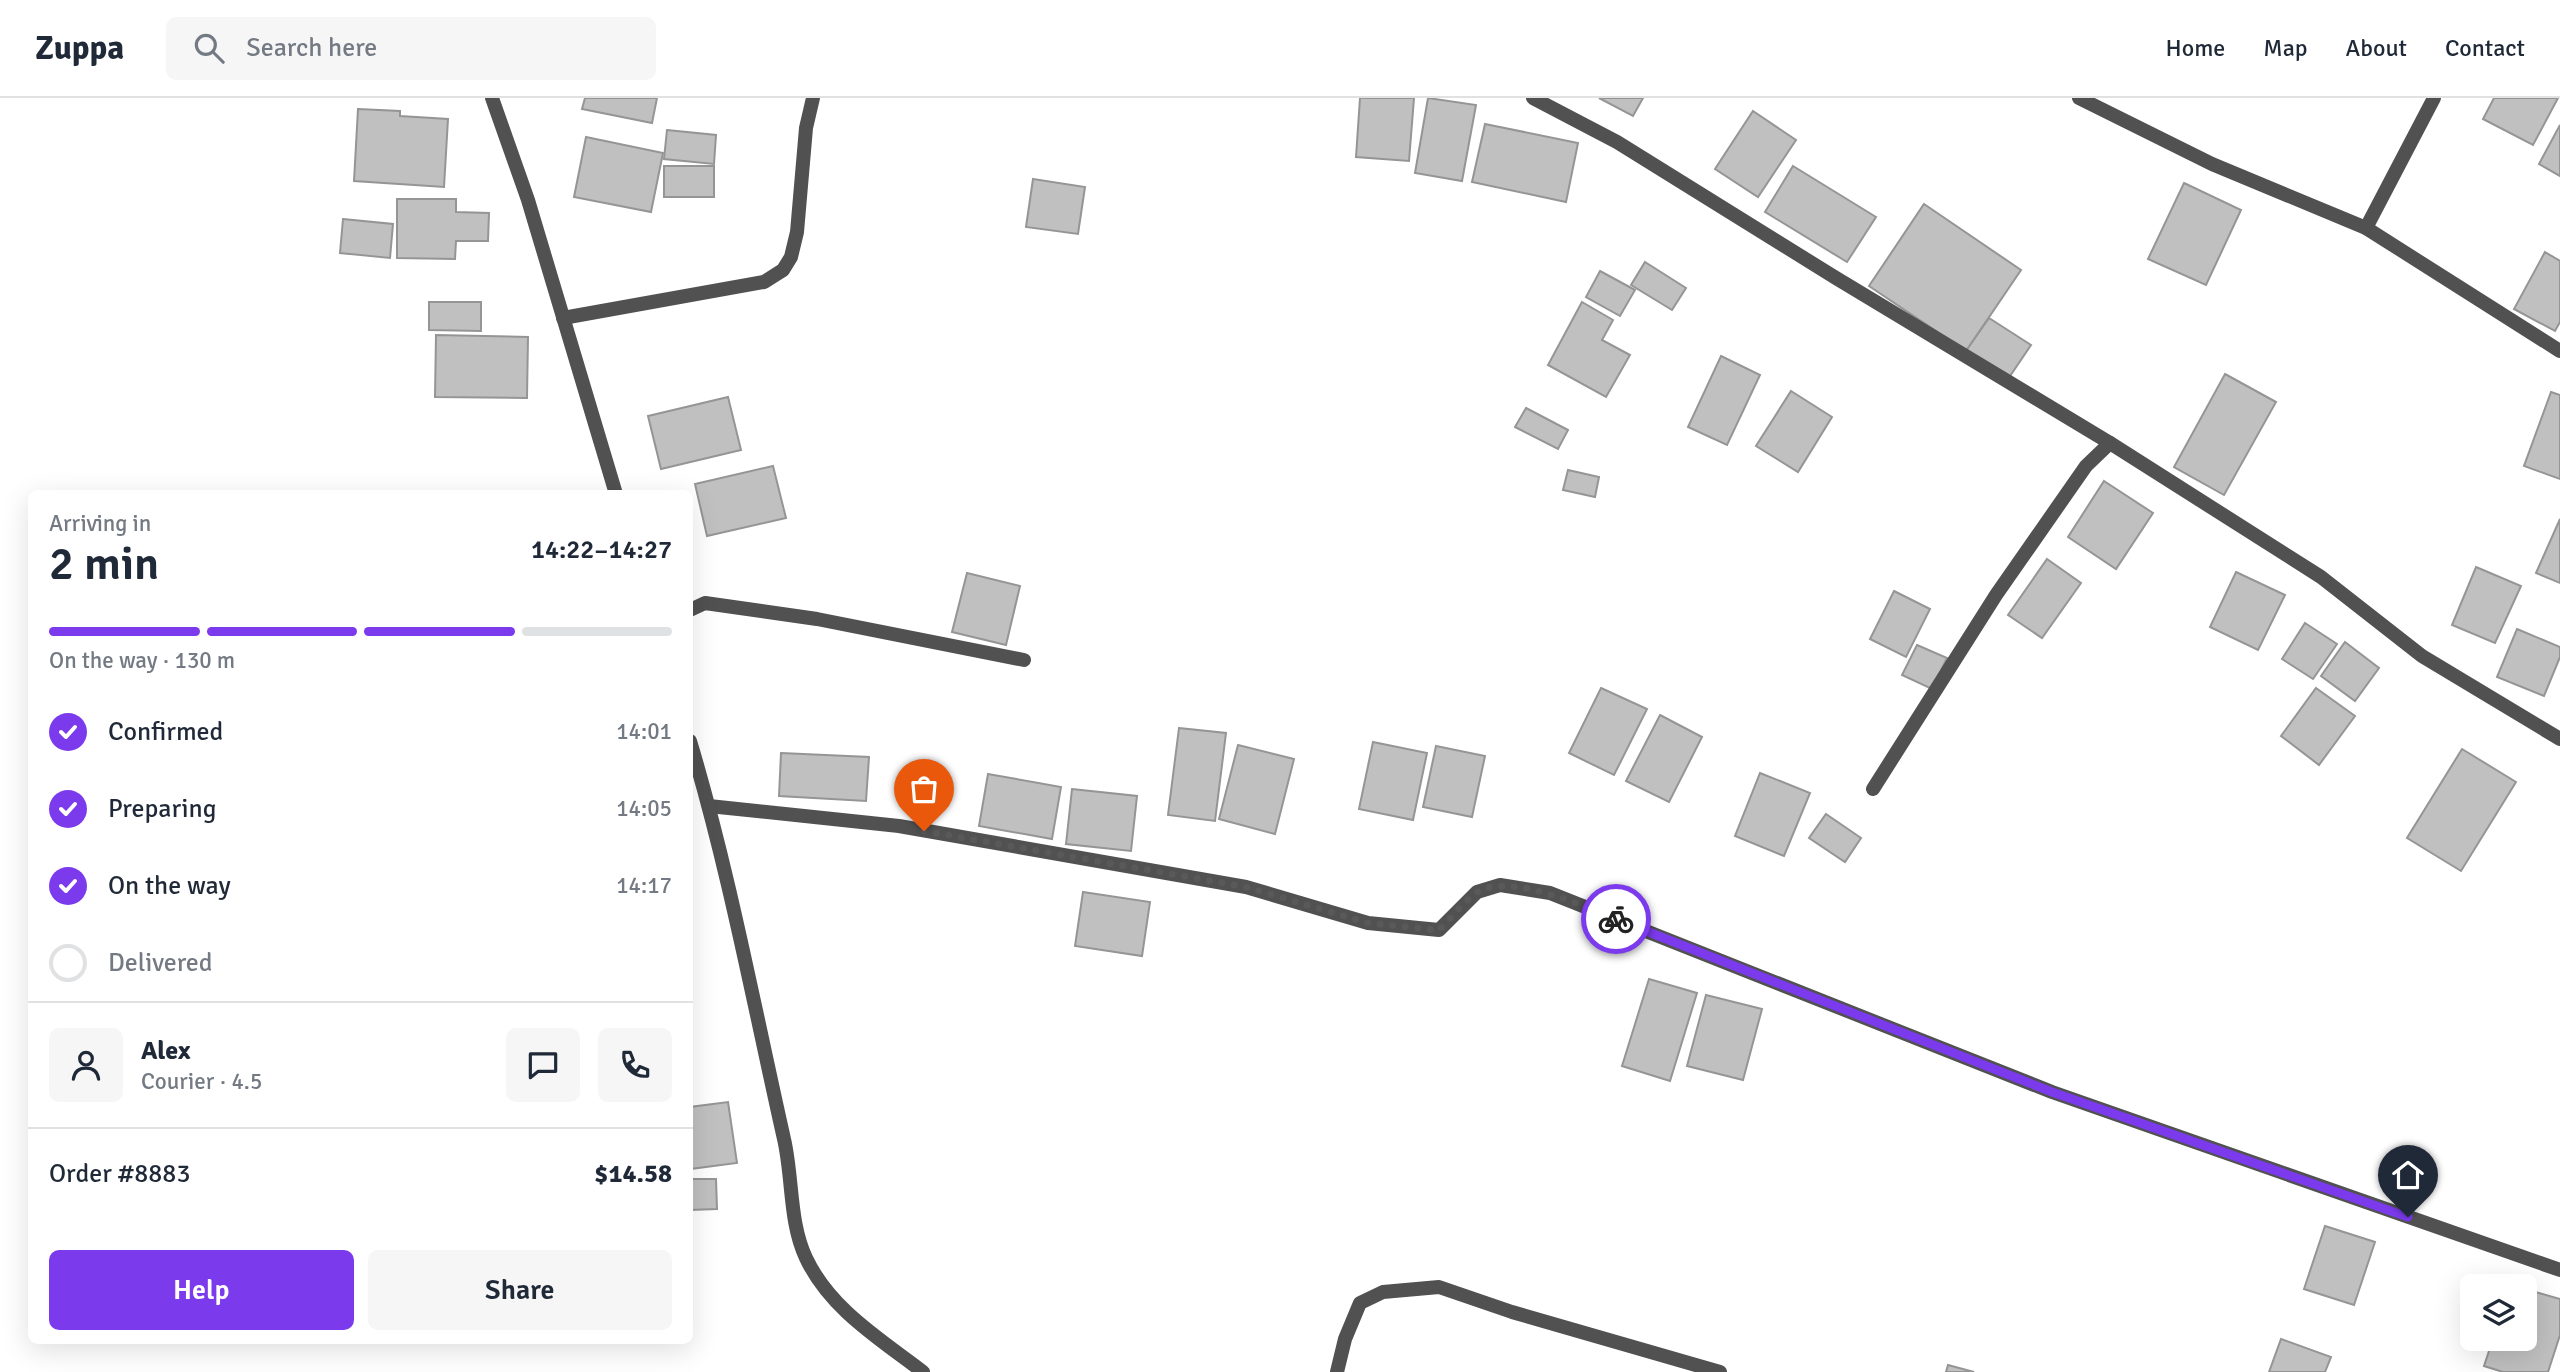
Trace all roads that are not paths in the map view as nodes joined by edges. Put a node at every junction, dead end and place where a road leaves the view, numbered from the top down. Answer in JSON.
{"nodes":[{"id":1,"x":492,"y":98,"type":"edge"},
{"id":2,"x":813,"y":98,"type":"edge"},
{"id":3,"x":1534,"y":98,"type":"edge"},
{"id":4,"x":2079,"y":98,"type":"edge"},
{"id":5,"x":2434,"y":98,"type":"edge"},
{"id":6,"x":2365,"y":228,"type":"junction"},
{"id":7,"x":563,"y":318,"type":"junction"},
{"id":8,"x":2560,"y":351,"type":"edge"},
{"id":9,"x":2110,"y":443,"type":"junction"},
{"id":10,"x":614,"y":490,"type":"edge"},
{"id":11,"x":693,"y":609,"type":"edge"},
{"id":12,"x":1024,"y":660,"type":"dead end"},
{"id":13,"x":2560,"y":739,"type":"edge"},
{"id":14,"x":693,"y":751,"type":"edge"},
{"id":15,"x":1873,"y":789,"type":"dead end"},
{"id":16,"x":709,"y":806,"type":"junction"},
{"id":17,"x":2560,"y":1270,"type":"edge"},
{"id":18,"x":923,"y":1372,"type":"edge"},
{"id":19,"x":1337,"y":1372,"type":"edge"},
{"id":20,"x":1720,"y":1372,"type":"edge"}],
"edges":[{"from":1,"to":7,"type":"street"},
{"from":2,"to":7,"type":"street"},
{"from":3,"to":9,"type":"street"},
{"from":4,"to":6,"type":"street"},
{"from":5,"to":6,"type":"street"},
{"from":6,"to":8,"type":"street"},
{"from":7,"to":10,"type":"street"},
{"from":9,"to":13,"type":"street"},
{"from":9,"to":15,"type":"street"},
{"from":11,"to":12,"type":"street"},
{"from":14,"to":16,"type":"street"},
{"from":16,"to":17,"type":"street"},
{"from":16,"to":18,"type":"street"},
{"from":19,"to":20,"type":"street"}]}
